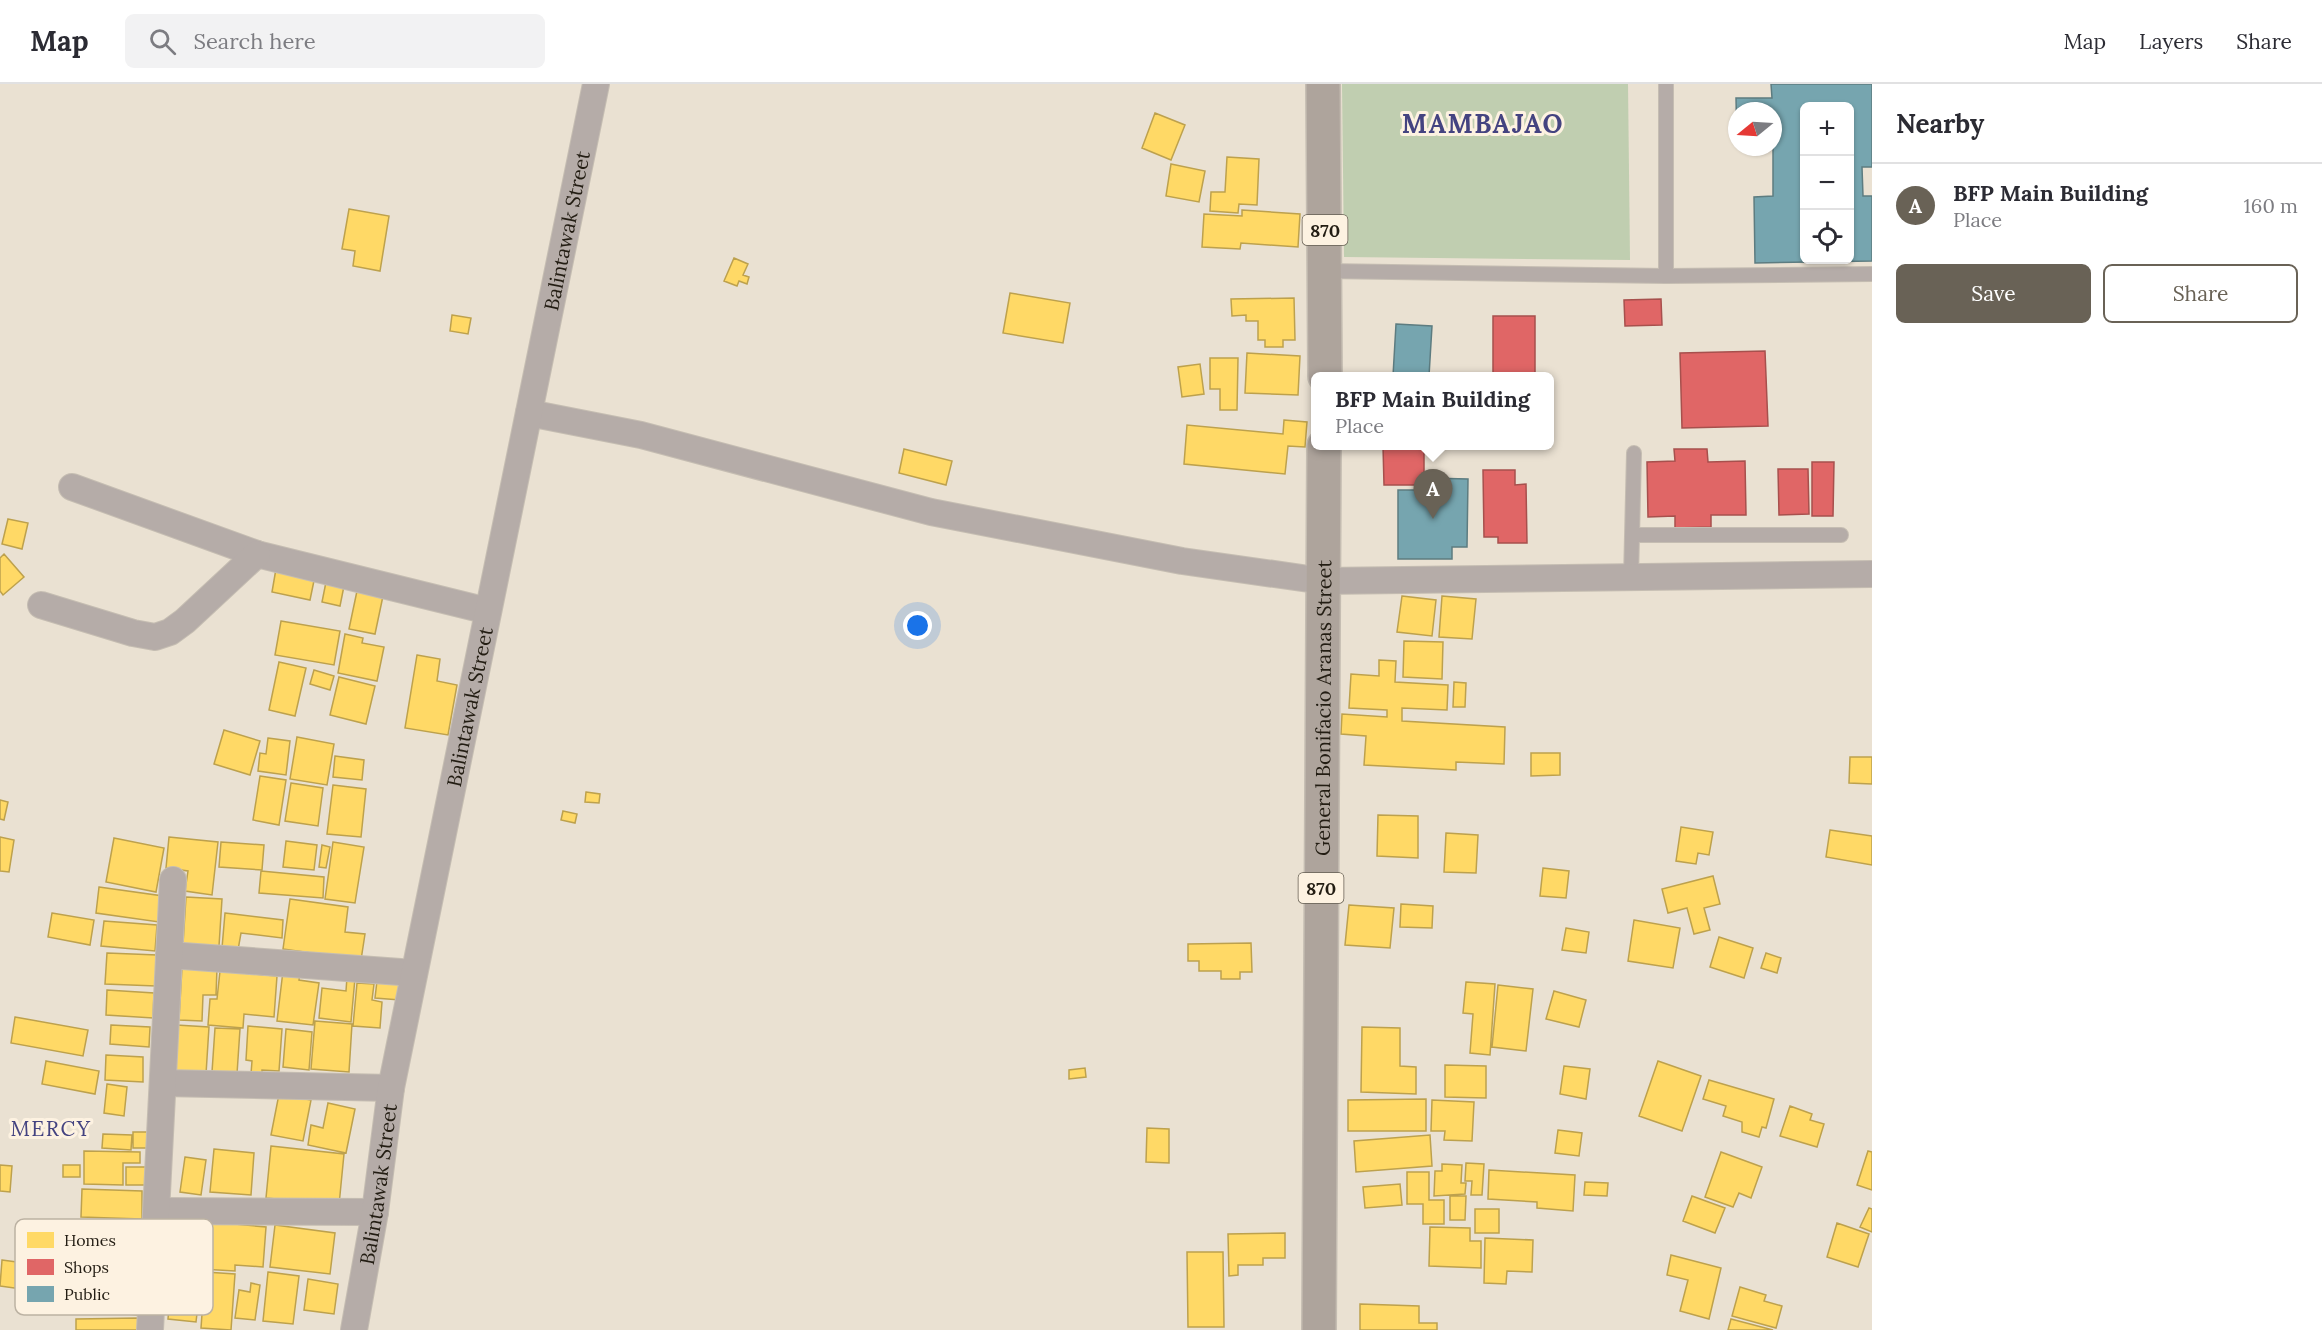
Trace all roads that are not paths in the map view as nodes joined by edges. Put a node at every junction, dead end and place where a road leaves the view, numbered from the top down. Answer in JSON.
{"nodes":[{"id":1,"x":596,"y":84,"type":"edge"},
{"id":2,"x":1323,"y":84,"type":"edge"},
{"id":3,"x":1666,"y":84,"type":"edge"},
{"id":4,"x":1325,"y":271,"type":"junction"},
{"id":5,"x":1872,"y":274,"type":"edge"},
{"id":6,"x":1666,"y":276,"type":"junction"},
{"id":7,"x":1325,"y":372,"type":"edge"},
{"id":8,"x":529,"y":413,"type":"junction"},
{"id":9,"x":1324,"y":450,"type":"edge"},
{"id":10,"x":1634,"y":453,"type":"dead end"},
{"id":11,"x":72,"y":487,"type":"dead end"},
{"id":12,"x":1632,"y":535,"type":"junction"},
{"id":13,"x":1841,"y":535,"type":"dead end"},
{"id":14,"x":257,"y":554,"type":"junction"},
{"id":15,"x":1872,"y":574,"type":"edge"},
{"id":16,"x":1631,"y":578,"type":"junction"},
{"id":17,"x":1323,"y":581,"type":"junction"},
{"id":18,"x":41,"y":605,"type":"dead end"},
{"id":19,"x":488,"y":611,"type":"junction"},
{"id":20,"x":173,"y":880,"type":"dead end"},
{"id":21,"x":170,"y":955,"type":"junction"},
{"id":22,"x":414,"y":973,"type":"junction"},
{"id":23,"x":163,"y":1083,"type":"junction"},
{"id":24,"x":391,"y":1088,"type":"junction"},
{"id":25,"x":157,"y":1211,"type":"junction"},
{"id":26,"x":375,"y":1212,"type":"junction"},
{"id":27,"x":157,"y":1219,"type":"edge"},
{"id":28,"x":151,"y":1315,"type":"edge"},
{"id":29,"x":150,"y":1330,"type":"edge"},
{"id":30,"x":354,"y":1330,"type":"edge"},
{"id":31,"x":1319,"y":1330,"type":"edge"}],
"edges":[{"from":1,"to":8,"type":"street","name":"Balintawak Street"},
{"from":2,"to":4,"type":"main road","number":"870"},
{"from":3,"to":6,"type":"lane"},
{"from":4,"to":6,"type":"lane"},
{"from":4,"to":7,"type":"main road","number":"870"},
{"from":5,"to":6,"type":"lane"},
{"from":8,"to":17,"type":"street"},
{"from":8,"to":19,"type":"street","name":"Balintawak Street"},
{"from":9,"to":17,"type":"main road","name":"General Bonifacio Aranas Street","number":"870"},
{"from":10,"to":12,"type":"lane"},
{"from":11,"to":14,"type":"street"},
{"from":12,"to":13,"type":"lane"},
{"from":12,"to":16,"type":"lane"},
{"from":14,"to":18,"type":"street"},
{"from":14,"to":19,"type":"street"},
{"from":15,"to":16,"type":"street"},
{"from":16,"to":17,"type":"street"},
{"from":17,"to":31,"type":"main road","name":"General Bonifacio Aranas Street","number":"870"},
{"from":19,"to":22,"type":"street","name":"Balintawak Street"},
{"from":20,"to":21,"type":"street"},
{"from":21,"to":22,"type":"street"},
{"from":21,"to":23,"type":"street"},
{"from":22,"to":24,"type":"street","name":"Balintawak Street"},
{"from":23,"to":24,"type":"street"},
{"from":23,"to":25,"type":"street"},
{"from":24,"to":26,"type":"street","name":"Balintawak Street"},
{"from":25,"to":26,"type":"street"},
{"from":25,"to":27,"type":"street"},
{"from":26,"to":30,"type":"street","name":"Balintawak Street"},
{"from":28,"to":29,"type":"street"}]}
